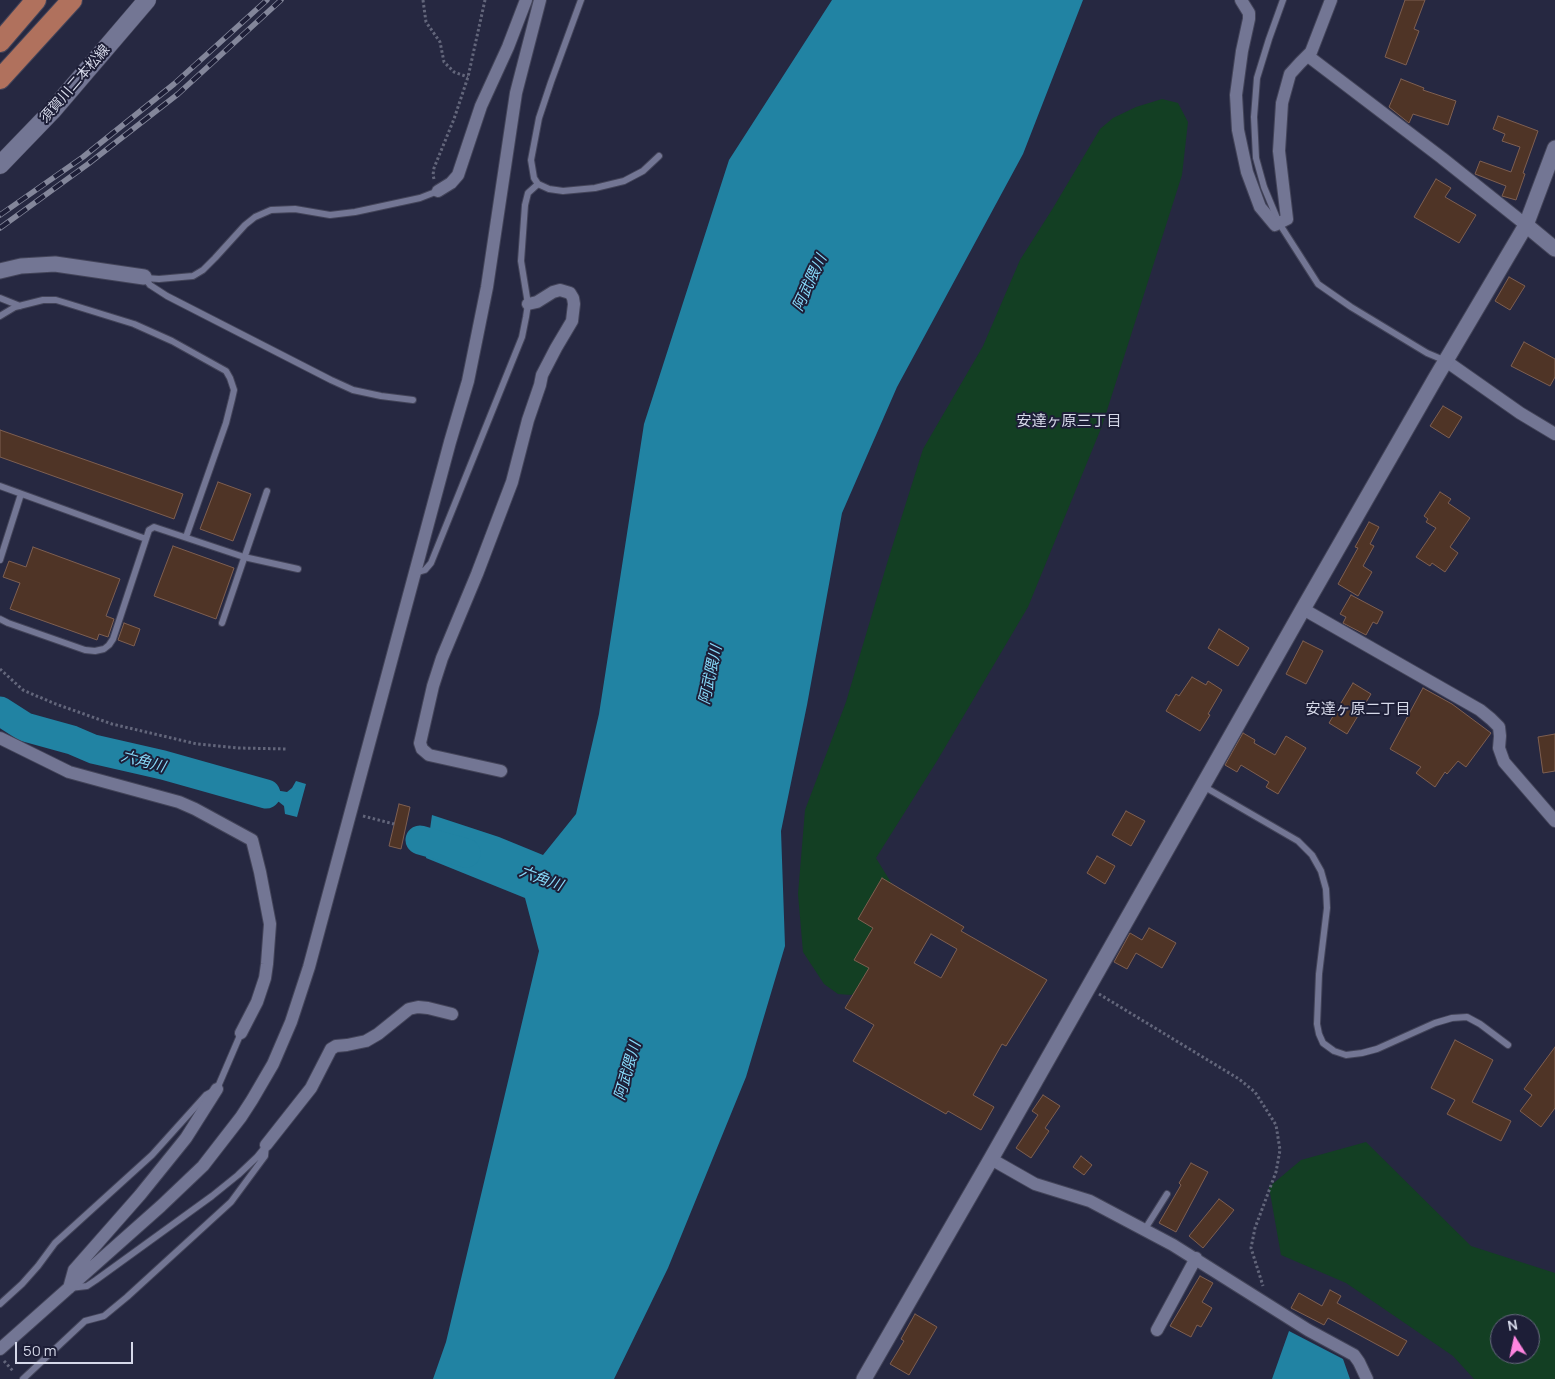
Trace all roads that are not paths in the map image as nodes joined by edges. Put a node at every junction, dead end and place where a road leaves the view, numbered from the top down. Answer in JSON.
{"nodes":[{"id":1,"x":36,"y":0,"type":"edge"},
{"id":2,"x":72,"y":0,"type":"edge"},
{"id":3,"x":148,"y":0,"type":"edge"},
{"id":4,"x":526,"y":0,"type":"edge"},
{"id":5,"x":540,"y":0,"type":"edge"},
{"id":6,"x":581,"y":0,"type":"edge"},
{"id":7,"x":1241,"y":0,"type":"edge"},
{"id":8,"x":1283,"y":0,"type":"edge"},
{"id":9,"x":1330,"y":0,"type":"edge"},
{"id":10,"x":0,"y":42,"type":"edge"},
{"id":11,"x":1308,"y":56,"type":"junction"},
{"id":12,"x":2,"y":76,"type":"edge"},
{"id":13,"x":1555,"y":148,"type":"edge"},
{"id":14,"x":660,"y":156,"type":"dead end"},
{"id":15,"x":0,"y":165,"type":"edge"},
{"id":16,"x":538,"y":184,"type":"junction"},
{"id":17,"x":438,"y":191,"type":"joint"},
{"id":18,"x":1279,"y":223,"type":"junction"},
{"id":19,"x":1526,"y":225,"type":"junction"},
{"id":20,"x":1555,"y":249,"type":"edge"},
{"id":21,"x":0,"y":271,"type":"edge"},
{"id":22,"x":144,"y":277,"type":"junction"},
{"id":23,"x":0,"y":298,"type":"edge"},
{"id":24,"x":528,"y":304,"type":"junction"},
{"id":25,"x":20,"y":306,"type":"junction"},
{"id":26,"x":0,"y":316,"type":"edge"},
{"id":27,"x":1446,"y":361,"type":"junction"},
{"id":28,"x":413,"y":400,"type":"dead end"},
{"id":29,"x":1555,"y":434,"type":"edge"},
{"id":30,"x":0,"y":486,"type":"edge"},
{"id":31,"x":267,"y":491,"type":"dead end"},
{"id":32,"x":21,"y":494,"type":"junction"},
{"id":33,"x":186,"y":537,"type":"junction"},
{"id":34,"x":146,"y":539,"type":"junction"},
{"id":35,"x":244,"y":557,"type":"junction"},
{"id":36,"x":0,"y":560,"type":"edge"},
{"id":37,"x":298,"y":570,"type":"dead end"},
{"id":38,"x":415,"y":573,"type":"junction"},
{"id":39,"x":1303,"y":609,"type":"junction"},
{"id":40,"x":0,"y":619,"type":"edge"},
{"id":41,"x":222,"y":623,"type":"dead end"},
{"id":42,"x":0,"y":738,"type":"edge"},
{"id":43,"x":501,"y":771,"type":"dead end"},
{"id":44,"x":1202,"y":785,"type":"junction"},
{"id":45,"x":1555,"y":821,"type":"edge"},
{"id":46,"x":452,"y":1014,"type":"dead end"},
{"id":47,"x":241,"y":1033,"type":"joint"},
{"id":48,"x":1508,"y":1045,"type":"dead end"},
{"id":49,"x":217,"y":1089,"type":"junction"},
{"id":50,"x":266,"y":1145,"type":"junction"},
{"id":51,"x":991,"y":1159,"type":"junction"},
{"id":52,"x":1167,"y":1194,"type":"dead end"},
{"id":53,"x":1145,"y":1229,"type":"junction"},
{"id":54,"x":1196,"y":1258,"type":"junction"},
{"id":55,"x":69,"y":1288,"type":"junction"},
{"id":56,"x":0,"y":1304,"type":"edge"},
{"id":57,"x":1157,"y":1330,"type":"dead end"},
{"id":58,"x":0,"y":1348,"type":"edge"},
{"id":59,"x":23,"y":1379,"type":"edge"},
{"id":60,"x":864,"y":1379,"type":"edge"},
{"id":61,"x":1368,"y":1379,"type":"edge"}],
"edges":[{"from":1,"to":10,"type":"highway"},
{"from":2,"to":12,"type":"highway"},
{"from":3,"to":15,"type":"main road","name":"須賀川二本松線"},
{"from":4,"to":17,"type":"street"},
{"from":5,"to":38,"type":"street"},
{"from":6,"to":16,"type":"lane"},
{"from":7,"to":18,"type":"street"},
{"from":8,"to":18,"type":"lane"},
{"from":9,"to":11,"type":"street"},
{"from":11,"to":18,"type":"street"},
{"from":11,"to":19,"type":"street"},
{"from":13,"to":19,"type":"street"},
{"from":14,"to":16,"type":"lane"},
{"from":16,"to":24,"type":"lane"},
{"from":17,"to":22,"type":"lane"},
{"from":18,"to":27,"type":"lane"},
{"from":19,"to":20,"type":"street"},
{"from":19,"to":27,"type":"street"},
{"from":21,"to":22,"type":"street"},
{"from":22,"to":28,"type":"lane"},
{"from":23,"to":25,"type":"lane"},
{"from":24,"to":38,"type":"lane"},
{"from":24,"to":43,"type":"street"},
{"from":25,"to":26,"type":"lane"},
{"from":25,"to":33,"type":"lane"},
{"from":27,"to":29,"type":"street"},
{"from":27,"to":39,"type":"street"},
{"from":30,"to":32,"type":"lane"},
{"from":31,"to":35,"type":"lane"},
{"from":32,"to":34,"type":"lane"},
{"from":32,"to":36,"type":"lane"},
{"from":33,"to":34,"type":"lane"},
{"from":33,"to":35,"type":"lane"},
{"from":34,"to":40,"type":"lane"},
{"from":35,"to":37,"type":"lane"},
{"from":35,"to":41,"type":"lane"},
{"from":38,"to":55,"type":"street"},
{"from":39,"to":44,"type":"street"},
{"from":39,"to":45,"type":"street"},
{"from":42,"to":47,"type":"street"},
{"from":44,"to":48,"type":"lane"},
{"from":44,"to":51,"type":"street"},
{"from":46,"to":50,"type":"street"},
{"from":47,"to":49,"type":"lane"},
{"from":49,"to":55,"type":"street"},
{"from":49,"to":56,"type":"lane"},
{"from":50,"to":55,"type":"lane"},
{"from":50,"to":59,"type":"lane"},
{"from":51,"to":53,"type":"street"},
{"from":51,"to":60,"type":"street"},
{"from":52,"to":53,"type":"lane"},
{"from":53,"to":54,"type":"street"},
{"from":54,"to":57,"type":"street"},
{"from":54,"to":61,"type":"street"},
{"from":55,"to":58,"type":"street"}]}
